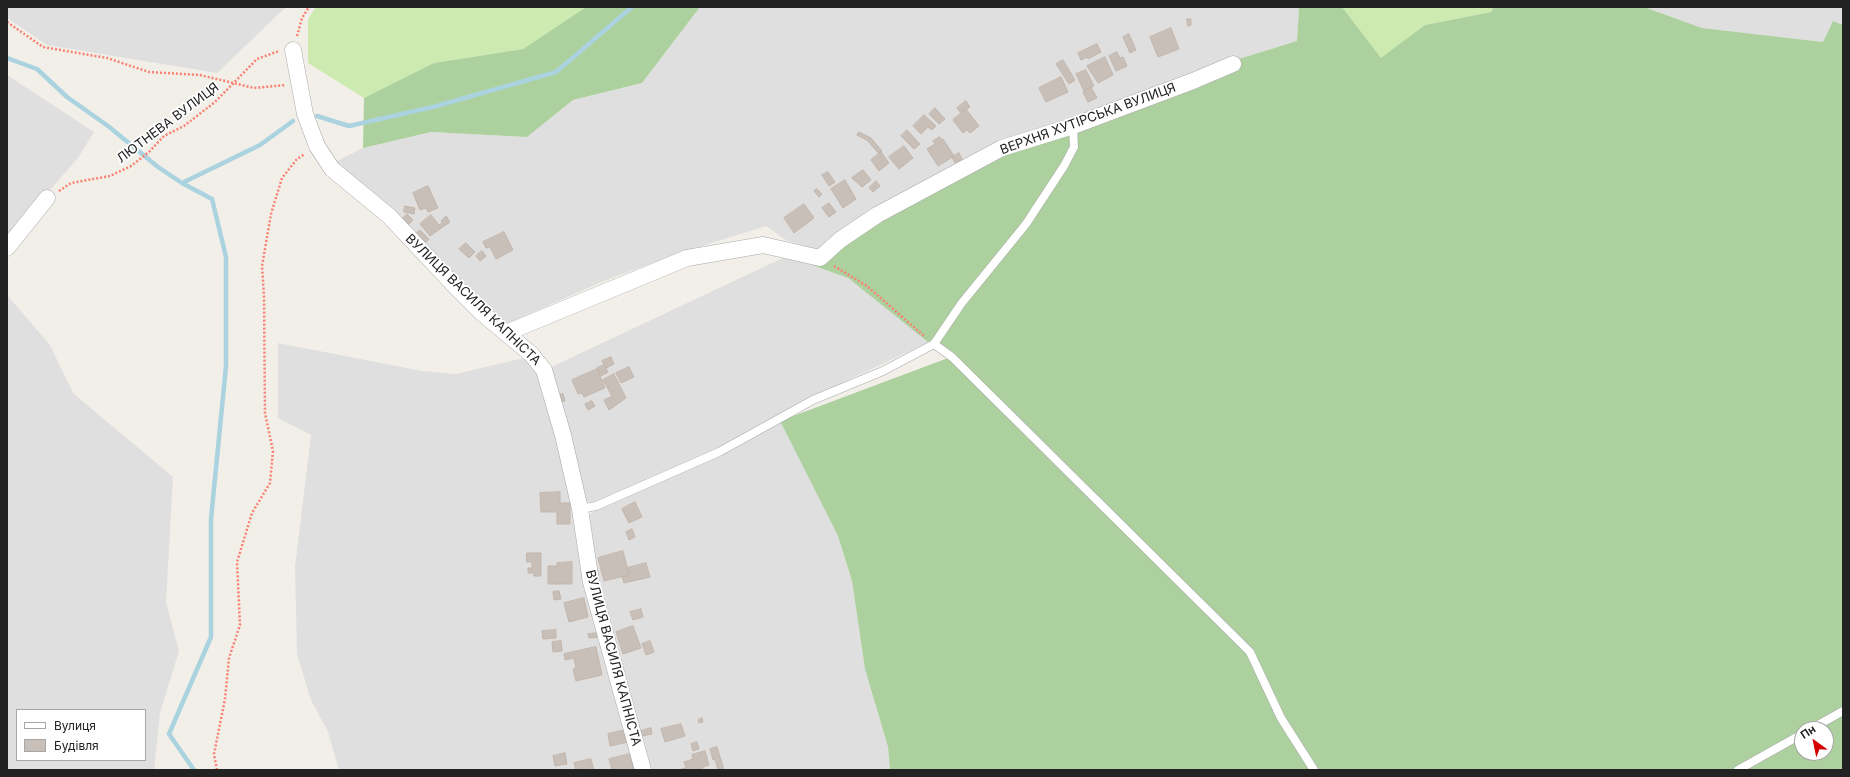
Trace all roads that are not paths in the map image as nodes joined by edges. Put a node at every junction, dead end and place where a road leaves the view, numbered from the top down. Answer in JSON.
{"nodes":[{"id":1,"x":293,"y":50,"type":"road end"},
{"id":2,"x":1233,"y":64,"type":"dead end"},
{"id":3,"x":1073,"y":126,"type":"junction"},
{"id":4,"x":47,"y":198,"type":"road end"},
{"id":5,"x":7,"y":248,"type":"edge"},
{"id":6,"x":506,"y":333,"type":"junction"},
{"id":7,"x":934,"y":344,"type":"junction"},
{"id":8,"x":580,"y":509,"type":"junction"},
{"id":9,"x":1843,"y":711,"type":"edge"},
{"id":10,"x":1826,"y":721,"type":"edge"},
{"id":11,"x":1794,"y":738,"type":"edge"},
{"id":12,"x":643,"y":770,"type":"edge"},
{"id":13,"x":1314,"y":770,"type":"edge"},
{"id":14,"x":1738,"y":770,"type":"edge"}],
"edges":[{"from":1,"to":6,"type":"street","name":"ВУЛИЦЯ ВАСИЛЯ КАПНІСТА"},
{"from":2,"to":3,"type":"street","name":"ВЕРХНЯ ХУТІРСЬКА ВУЛИЦЯ"},
{"from":3,"to":6,"type":"street","name":"ВЕРХНЯ ХУТІРСЬКА ВУЛИЦЯ"},
{"from":3,"to":7,"type":"lane"},
{"from":4,"to":5,"type":"street"},
{"from":6,"to":8,"type":"street","name":"ВУЛИЦЯ ВАСИЛЯ КАПНІСТА"},
{"from":7,"to":8,"type":"lane"},
{"from":7,"to":13,"type":"lane"},
{"from":8,"to":12,"type":"street","name":"ВУЛИЦЯ ВАСИЛЯ КАПНІСТА"},
{"from":9,"to":10,"type":"lane"},
{"from":11,"to":14,"type":"lane"}]}
